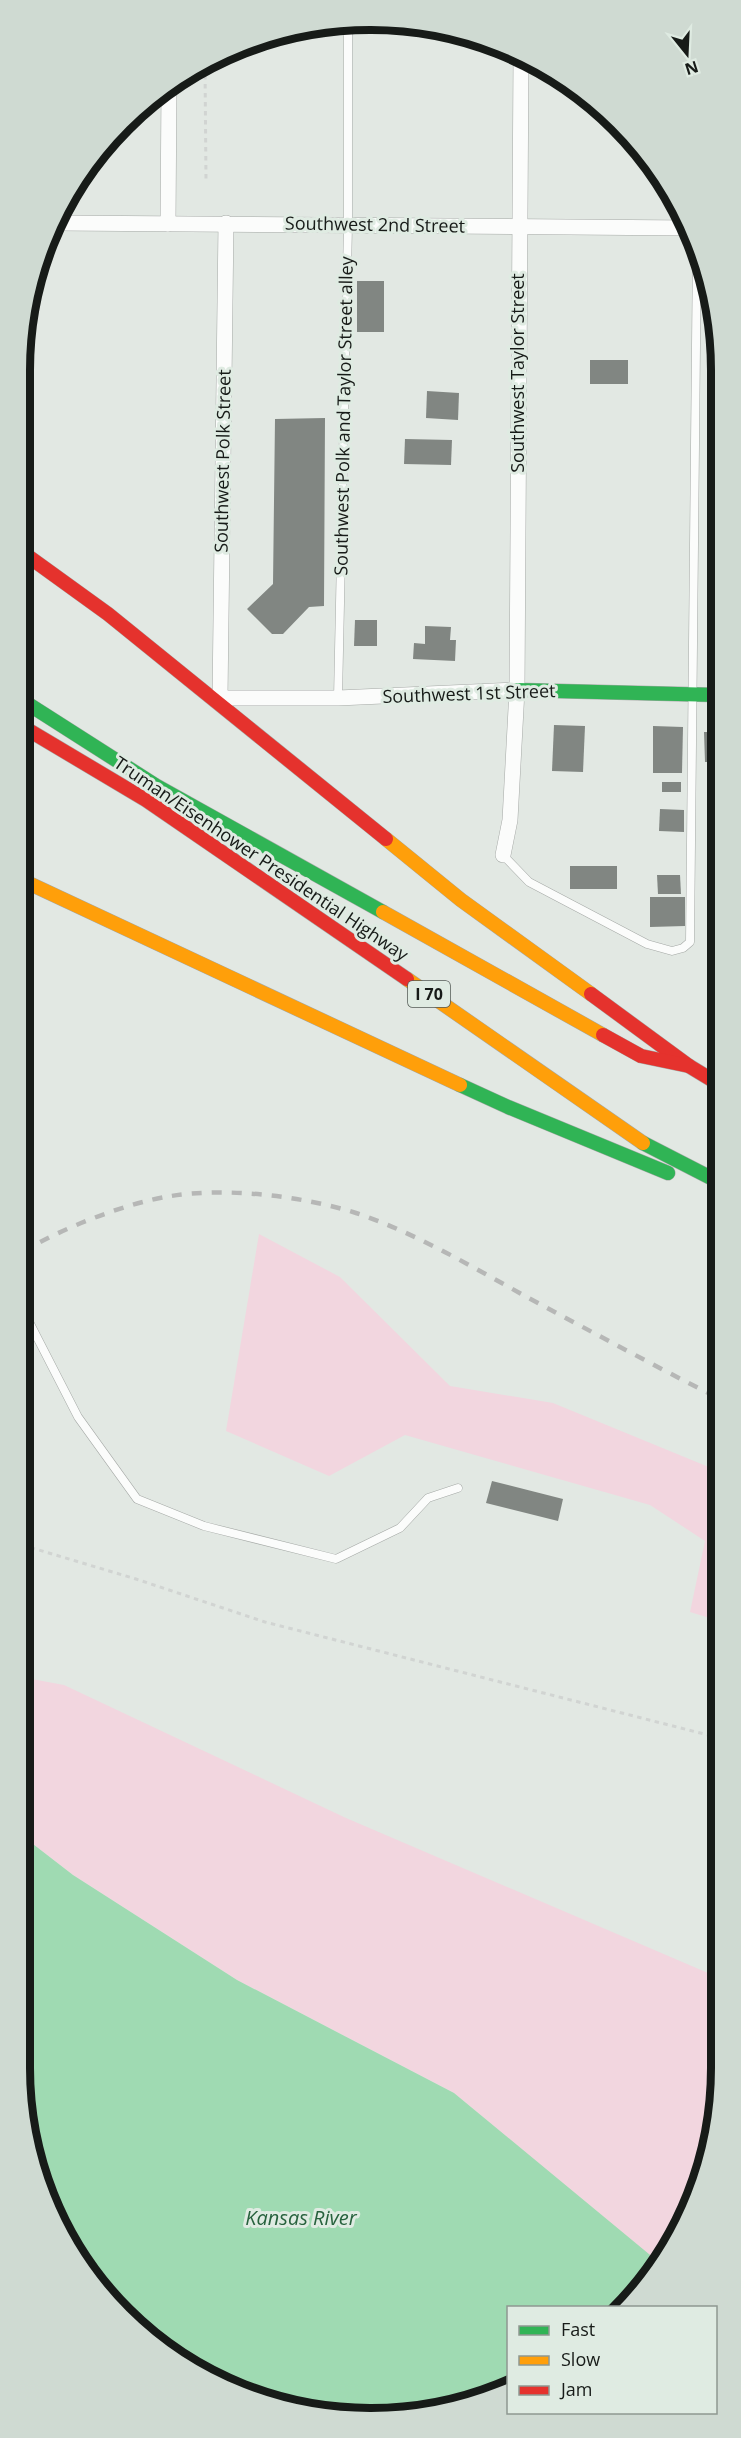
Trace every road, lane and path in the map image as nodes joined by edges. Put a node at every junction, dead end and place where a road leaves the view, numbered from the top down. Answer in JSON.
{"nodes":[{"id":1,"x":348,"y":31,"type":"edge"},
{"id":2,"x":521,"y":65,"type":"edge"},
{"id":3,"x":205,"y":73,"type":"edge"},
{"id":4,"x":169,"y":96,"type":"edge"},
{"id":5,"x":206,"y":180,"type":"dead end"},
{"id":6,"x":64,"y":223,"type":"edge"},
{"id":7,"x":226,"y":223,"type":"junction"},
{"id":8,"x":168,"y":224,"type":"junction"},
{"id":9,"x":348,"y":225,"type":"junction"},
{"id":10,"x":519,"y":226,"type":"junction"},
{"id":11,"x":680,"y":228,"type":"edge"},
{"id":12,"x":697,"y":274,"type":"edge"},
{"id":13,"x":30,"y":558,"type":"edge"},
{"id":14,"x":517,"y":690,"type":"junction"},
{"id":15,"x":691,"y":694,"type":"junction"},
{"id":16,"x":711,"y":695,"type":"edge"},
{"id":17,"x":219,"y":698,"type":"joint"},
{"id":18,"x":338,"y":698,"type":"junction"},
{"id":19,"x":30,"y":705,"type":"edge"},
{"id":20,"x":30,"y":731,"type":"edge"},
{"id":21,"x":503,"y":855,"type":"joint"},
{"id":22,"x":30,"y":884,"type":"edge"},
{"id":23,"x":689,"y":1066,"type":"junction"},
{"id":24,"x":711,"y":1079,"type":"edge"},
{"id":25,"x":711,"y":1178,"type":"edge"},
{"id":26,"x":711,"y":1192,"type":"edge"},
{"id":27,"x":30,"y":1324,"type":"edge"},
{"id":28,"x":458,"y":1488,"type":"dead end"},
{"id":29,"x":30,"y":1548,"type":"edge"},
{"id":30,"x":711,"y":1736,"type":"edge"}],
"edges":[{"from":1,"to":9,"type":"lane","name":"Southwest Polk and Taylor Street alley"},
{"from":2,"to":10,"type":"street","name":"Southwest Taylor Street"},
{"from":3,"to":5,"type":"path"},
{"from":4,"to":8,"type":"street"},
{"from":6,"to":8,"type":"street","name":"Southwest 2nd Street"},
{"from":7,"to":8,"type":"street","name":"Southwest 2nd Street"},
{"from":7,"to":9,"type":"street","name":"Southwest 2nd Street"},
{"from":7,"to":17,"type":"street","name":"Southwest Polk Street"},
{"from":9,"to":10,"type":"street","name":"Southwest 2nd Street"},
{"from":9,"to":18,"type":"lane","name":"Southwest Polk and Taylor Street alley"},
{"from":10,"to":11,"type":"street","name":"Southwest 2nd Street"},
{"from":10,"to":14,"type":"street","name":"Southwest Taylor Street"},
{"from":12,"to":15,"type":"lane"},
{"from":13,"to":23,"type":"main road"},
{"from":14,"to":15,"type":"main road","name":"Southwest 1st Street"},
{"from":14,"to":18,"type":"street","name":"Southwest 1st Street"},
{"from":14,"to":21,"type":"street","name":"Southwest Taylor Street"},
{"from":15,"to":16,"type":"main road","name":"Southwest 1st Street"},
{"from":15,"to":21,"type":"lane"},
{"from":17,"to":18,"type":"street","name":"Southwest 1st Street"},
{"from":19,"to":23,"type":"main road","name":"Truman/Eisenhower Presidential Highway"},
{"from":20,"to":25,"type":"main road","name":"Truman/Eisenhower Presidential Highway","number":"I 70"},
{"from":22,"to":26,"type":"main road"},
{"from":23,"to":24,"type":"main road","name":"Truman/Eisenhower Presidential Highway"},
{"from":27,"to":28,"type":"lane"},
{"from":29,"to":30,"type":"path"}]}
